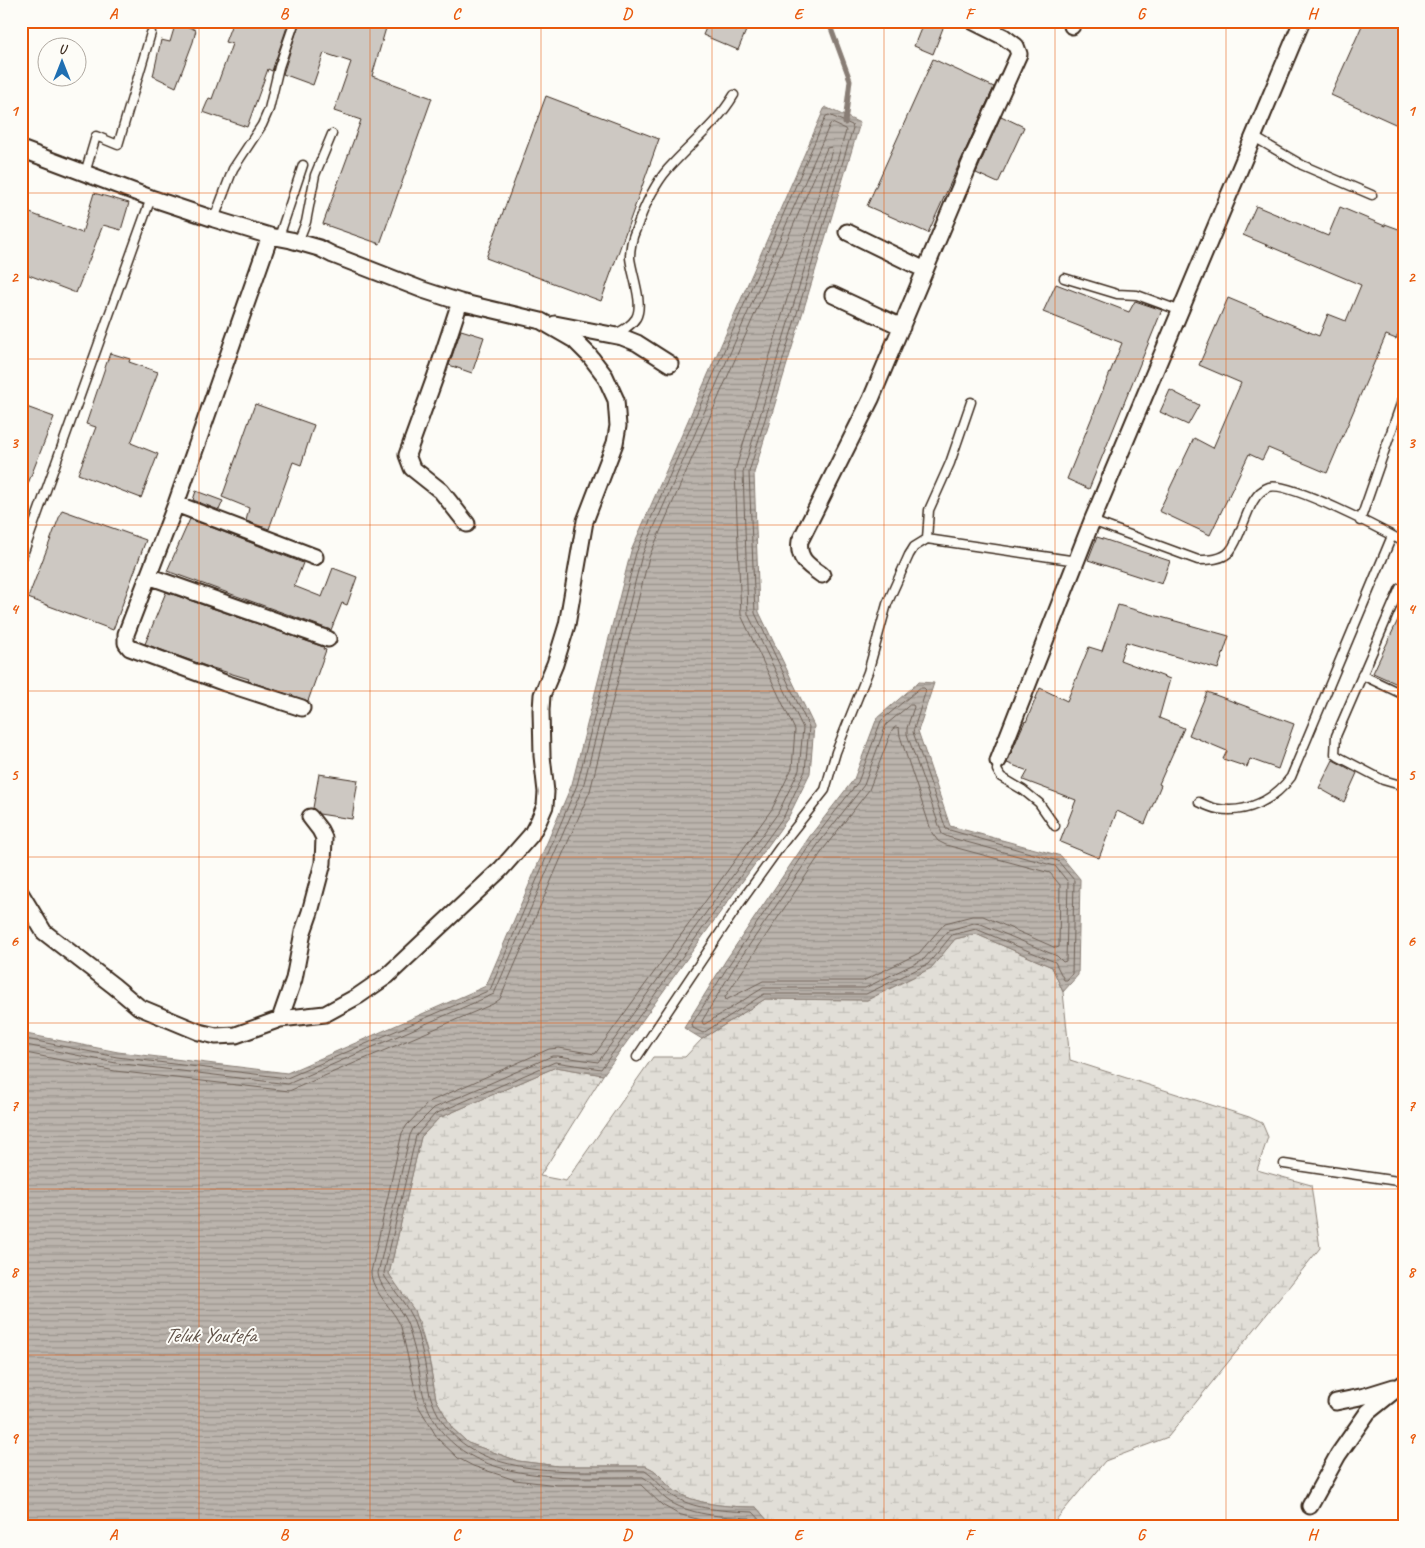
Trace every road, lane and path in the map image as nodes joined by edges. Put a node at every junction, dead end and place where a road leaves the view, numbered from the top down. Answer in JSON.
{"nodes":[{"id":1,"x":295,"y":21,"type":"edge"},
{"id":2,"x":1302,"y":21,"type":"edge"},
{"id":3,"x":980,"y":23,"type":"edge"},
{"id":4,"x":151,"y":33,"type":"dead end"},
{"id":5,"x":734,"y":94,"type":"dead end"},
{"id":6,"x":332,"y":134,"type":"dead end"},
{"id":7,"x":1254,"y":137,"type":"junction"},
{"id":8,"x":21,"y":149,"type":"edge"},
{"id":9,"x":303,"y":165,"type":"dead end"},
{"id":10,"x":85,"y":173,"type":"junction"},
{"id":11,"x":1372,"y":195,"type":"dead end"},
{"id":12,"x":151,"y":198,"type":"junction"},
{"id":13,"x":214,"y":219,"type":"junction"},
{"id":14,"x":847,"y":232,"type":"dead end"},
{"id":15,"x":275,"y":237,"type":"junction"},
{"id":16,"x":298,"y":242,"type":"junction"},
{"id":17,"x":925,"y":270,"type":"junction"},
{"id":18,"x":1064,"y":278,"type":"dead end"},
{"id":19,"x":833,"y":295,"type":"dead end"},
{"id":20,"x":460,"y":302,"type":"junction"},
{"id":21,"x":1181,"y":311,"type":"junction"},
{"id":22,"x":541,"y":321,"type":"junction"},
{"id":23,"x":902,"y":327,"type":"junction"},
{"id":24,"x":614,"y":335,"type":"junction"},
{"id":25,"x":670,"y":364,"type":"dead end"},
{"id":26,"x":1404,"y":394,"type":"edge"},
{"id":27,"x":971,"y":402,"type":"dead end"},
{"id":28,"x":176,"y":504,"type":"junction"},
{"id":29,"x":1092,"y":521,"type":"junction"},
{"id":30,"x":1360,"y":521,"type":"junction"},
{"id":31,"x":467,"y":524,"type":"dead end"},
{"id":32,"x":1392,"y":536,"type":"junction"},
{"id":33,"x":927,"y":539,"type":"junction"},
{"id":34,"x":1404,"y":542,"type":"edge"},
{"id":35,"x":315,"y":557,"type":"dead end"},
{"id":36,"x":21,"y":560,"type":"edge"},
{"id":37,"x":1077,"y":561,"type":"junction"},
{"id":38,"x":822,"y":575,"type":"dead end"},
{"id":39,"x":148,"y":576,"type":"junction"},
{"id":40,"x":1400,"y":588,"type":"dead end"},
{"id":41,"x":328,"y":639,"type":"dead end"},
{"id":42,"x":1362,"y":675,"type":"junction"},
{"id":43,"x":1404,"y":694,"type":"edge"},
{"id":44,"x":302,"y":708,"type":"dead end"},
{"id":45,"x":998,"y":761,"type":"joint"},
{"id":46,"x":1404,"y":786,"type":"edge"},
{"id":47,"x":1199,"y":802,"type":"dead end"},
{"id":48,"x":310,"y":817,"type":"dead end"},
{"id":49,"x":1055,"y":826,"type":"dead end"},
{"id":50,"x":21,"y":894,"type":"edge"},
{"id":51,"x":280,"y":1019,"type":"junction"},
{"id":52,"x":637,"y":1057,"type":"dead end"},
{"id":53,"x":1284,"y":1164,"type":"dead end"},
{"id":54,"x":1404,"y":1182,"type":"edge"},
{"id":55,"x":1403,"y":1383,"type":"edge"},
{"id":56,"x":1336,"y":1402,"type":"dead end"},
{"id":57,"x":1310,"y":1506,"type":"dead end"}],
"edges":[{"from":1,"to":13,"type":"lane"},
{"from":2,"to":7,"type":"street"},
{"from":3,"to":17,"type":"street"},
{"from":4,"to":10,"type":"lane"},
{"from":5,"to":24,"type":"lane"},
{"from":6,"to":16,"type":"lane"},
{"from":7,"to":11,"type":"lane"},
{"from":7,"to":21,"type":"street"},
{"from":8,"to":10,"type":"street"},
{"from":9,"to":15,"type":"lane"},
{"from":10,"to":12,"type":"street"},
{"from":12,"to":13,"type":"street"},
{"from":12,"to":36,"type":"lane"},
{"from":13,"to":15,"type":"street"},
{"from":14,"to":17,"type":"street"},
{"from":15,"to":16,"type":"street"},
{"from":15,"to":28,"type":"street"},
{"from":16,"to":20,"type":"street"},
{"from":17,"to":23,"type":"street"},
{"from":18,"to":21,"type":"lane"},
{"from":19,"to":23,"type":"street"},
{"from":20,"to":22,"type":"street"},
{"from":20,"to":31,"type":"street"},
{"from":21,"to":29,"type":"street"},
{"from":22,"to":24,"type":"street"},
{"from":22,"to":51,"type":"street"},
{"from":23,"to":38,"type":"street"},
{"from":24,"to":25,"type":"street"},
{"from":26,"to":30,"type":"lane"},
{"from":27,"to":33,"type":"lane"},
{"from":28,"to":35,"type":"street"},
{"from":28,"to":39,"type":"street"},
{"from":29,"to":30,"type":"lane"},
{"from":29,"to":37,"type":"street"},
{"from":30,"to":32,"type":"lane"},
{"from":32,"to":34,"type":"lane"},
{"from":32,"to":47,"type":"lane"},
{"from":33,"to":37,"type":"lane"},
{"from":33,"to":52,"type":"lane"},
{"from":37,"to":45,"type":"street"},
{"from":39,"to":41,"type":"street"},
{"from":39,"to":44,"type":"street"},
{"from":40,"to":42,"type":"lane"},
{"from":42,"to":43,"type":"lane"},
{"from":42,"to":46,"type":"lane"},
{"from":45,"to":49,"type":"lane"},
{"from":48,"to":51,"type":"street"},
{"from":50,"to":51,"type":"street"},
{"from":53,"to":54,"type":"lane"},
{"from":55,"to":56,"type":"street"},
{"from":55,"to":57,"type":"street"}]}
